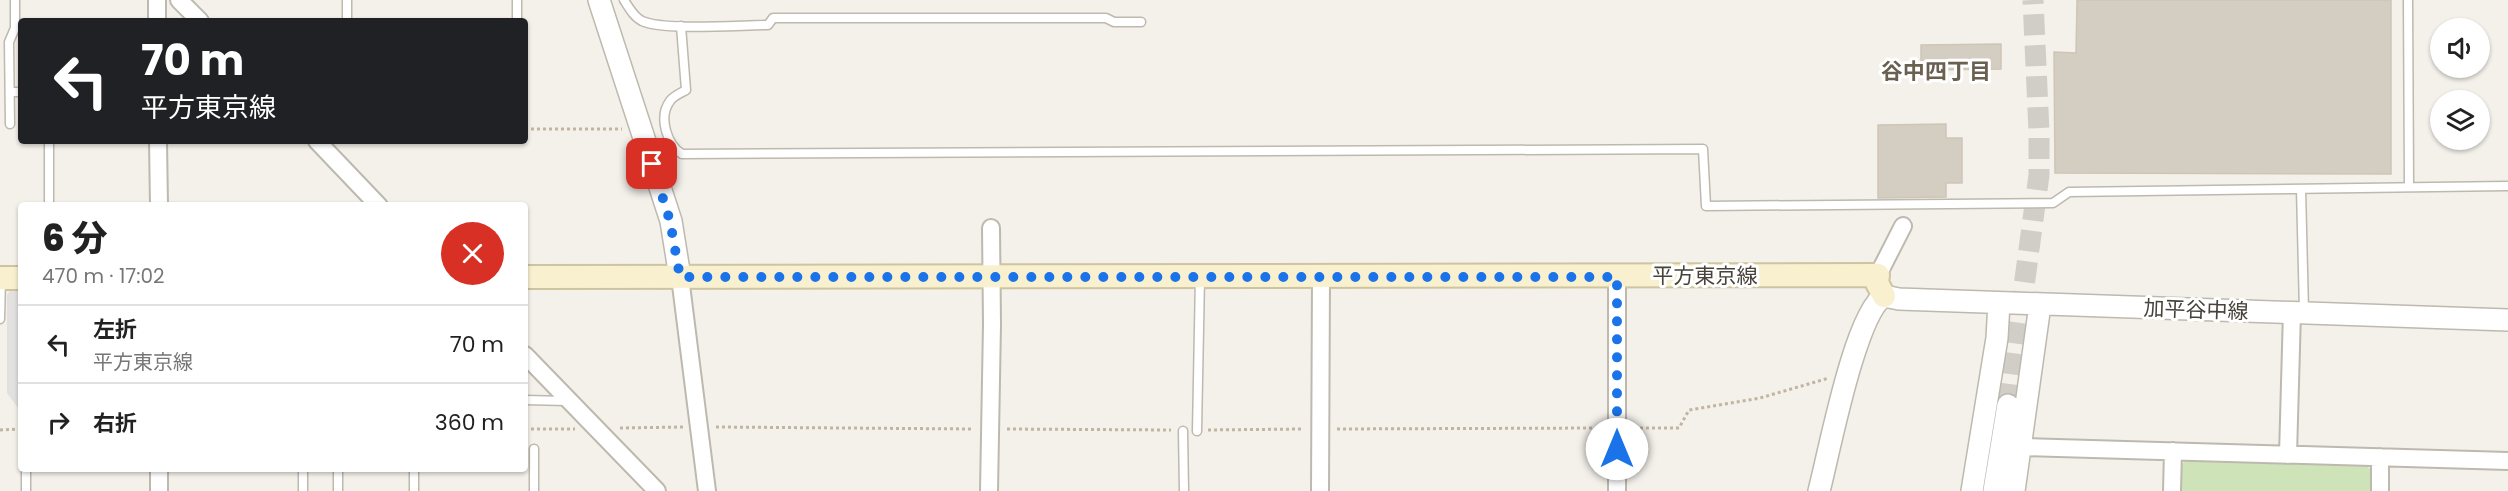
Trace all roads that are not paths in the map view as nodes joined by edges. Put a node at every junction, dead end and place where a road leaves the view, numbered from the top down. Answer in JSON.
{"nodes":[{"id":1,"x":15,"y":0,"type":"edge"},
{"id":2,"x":157,"y":0,"type":"edge"},
{"id":3,"x":179,"y":0,"type":"edge"},
{"id":4,"x":347,"y":0,"type":"edge"},
{"id":5,"x":517,"y":0,"type":"edge"},
{"id":6,"x":599,"y":0,"type":"edge"},
{"id":7,"x":624,"y":0,"type":"edge"},
{"id":8,"x":2408,"y":0,"type":"edge"},
{"id":9,"x":157,"y":18,"type":"edge"},
{"id":10,"x":197,"y":18,"type":"edge"},
{"id":11,"x":347,"y":18,"type":"edge"},
{"id":12,"x":517,"y":18,"type":"edge"},
{"id":13,"x":1141,"y":22,"type":"dead end"},
{"id":14,"x":681,"y":26,"type":"junction"},
{"id":15,"x":10,"y":92,"type":"junction"},
{"id":16,"x":18,"y":92,"type":"edge"},
{"id":17,"x":10,"y":124,"type":"dead end"},
{"id":18,"x":49,"y":144,"type":"edge"},
{"id":19,"x":158,"y":144,"type":"edge"},
{"id":20,"x":320,"y":144,"type":"edge"},
{"id":21,"x":2507,"y":186,"type":"edge"},
{"id":22,"x":2409,"y":188,"type":"junction"},
{"id":23,"x":2301,"y":189,"type":"junction"},
{"id":24,"x":49,"y":202,"type":"edge"},
{"id":25,"x":159,"y":202,"type":"edge"},
{"id":26,"x":376,"y":202,"type":"edge"},
{"id":27,"x":1903,"y":226,"type":"dead end"},
{"id":28,"x":991,"y":228,"type":"dead end"},
{"id":29,"x":1200,"y":276,"type":"junction"},
{"id":30,"x":528,"y":277,"type":"edge"},
{"id":31,"x":680,"y":277,"type":"junction"},
{"id":32,"x":992,"y":277,"type":"junction"},
{"id":33,"x":1321,"y":277,"type":"junction"},
{"id":34,"x":1617,"y":277,"type":"junction"},
{"id":35,"x":0,"y":278,"type":"edge"},
{"id":36,"x":18,"y":278,"type":"edge"},
{"id":37,"x":1881,"y":286,"type":"junction"},
{"id":38,"x":1998,"y":303,"type":"junction"},
{"id":39,"x":2040,"y":305,"type":"junction"},
{"id":40,"x":2298,"y":312,"type":"junction"},
{"id":41,"x":0,"y":319,"type":"edge"},
{"id":42,"x":2508,"y":320,"type":"edge"},
{"id":43,"x":528,"y":359,"type":"edge"},
{"id":44,"x":528,"y":400,"type":"edge"},
{"id":45,"x":569,"y":400,"type":"junction"},
{"id":46,"x":2008,"y":405,"type":"tunnel mouth"},
{"id":47,"x":1183,"y":430,"type":"dead end"},
{"id":48,"x":1197,"y":430,"type":"dead end"},
{"id":49,"x":2021,"y":447,"type":"junction"},
{"id":50,"x":534,"y":449,"type":"dead end"},
{"id":51,"x":2173,"y":451,"type":"junction"},
{"id":52,"x":2288,"y":455,"type":"junction"},
{"id":53,"x":2380,"y":457,"type":"junction"},
{"id":54,"x":2508,"y":461,"type":"edge"},
{"id":55,"x":26,"y":472,"type":"edge"},
{"id":56,"x":159,"y":472,"type":"edge"},
{"id":57,"x":303,"y":472,"type":"edge"},
{"id":58,"x":338,"y":472,"type":"edge"},
{"id":59,"x":414,"y":472,"type":"edge"},
{"id":60,"x":640,"y":473,"type":"junction"},
{"id":61,"x":26,"y":491,"type":"edge"},
{"id":62,"x":159,"y":491,"type":"edge"},
{"id":63,"x":303,"y":491,"type":"edge"},
{"id":64,"x":338,"y":491,"type":"edge"},
{"id":65,"x":414,"y":491,"type":"edge"},
{"id":66,"x":534,"y":491,"type":"edge"},
{"id":67,"x":640,"y":491,"type":"edge"},
{"id":68,"x":657,"y":491,"type":"edge"},
{"id":69,"x":707,"y":491,"type":"edge"},
{"id":70,"x":989,"y":491,"type":"edge"},
{"id":71,"x":1184,"y":491,"type":"edge"},
{"id":72,"x":1320,"y":491,"type":"edge"},
{"id":73,"x":1617,"y":491,"type":"edge"},
{"id":74,"x":1819,"y":491,"type":"edge"},
{"id":75,"x":1972,"y":491,"type":"edge"},
{"id":76,"x":1994,"y":491,"type":"edge"},
{"id":77,"x":2014,"y":491,"type":"edge"},
{"id":78,"x":2172,"y":491,"type":"edge"},
{"id":79,"x":2380,"y":491,"type":"edge"}],
"edges":[{"from":1,"to":15,"type":"lane"},
{"from":2,"to":9,"type":"street"},
{"from":3,"to":10,"type":"street"},
{"from":4,"to":11,"type":"lane"},
{"from":5,"to":12,"type":"lane"},
{"from":6,"to":31,"type":"street"},
{"from":7,"to":14,"type":"lane"},
{"from":8,"to":22,"type":"lane"},
{"from":13,"to":14,"type":"lane"},
{"from":14,"to":23,"type":"lane"},
{"from":15,"to":16,"type":"lane"},
{"from":15,"to":17,"type":"lane"},
{"from":18,"to":24,"type":"lane"},
{"from":19,"to":25,"type":"street"},
{"from":20,"to":26,"type":"street"},
{"from":21,"to":22,"type":"lane"},
{"from":22,"to":23,"type":"lane"},
{"from":23,"to":40,"type":"lane"},
{"from":27,"to":37,"type":"street"},
{"from":28,"to":32,"type":"street"},
{"from":29,"to":32,"type":"main road","name":"平方東京線"},
{"from":29,"to":33,"type":"main road","name":"平方東京線"},
{"from":29,"to":48,"type":"lane"},
{"from":30,"to":31,"type":"main road","name":"平方東京線"},
{"from":31,"to":32,"type":"main road","name":"平方東京線"},
{"from":31,"to":69,"type":"street"},
{"from":32,"to":70,"type":"street"},
{"from":33,"to":34,"type":"main road","name":"平方東京線"},
{"from":33,"to":72,"type":"street"},
{"from":34,"to":37,"type":"main road","name":"平方東京線"},
{"from":34,"to":73,"type":"street"},
{"from":35,"to":36,"type":"main road"},
{"from":35,"to":41,"type":"lane"},
{"from":37,"to":38,"type":"street","name":"加平谷中線"},
{"from":37,"to":74,"type":"street"},
{"from":38,"to":39,"type":"street","name":"加平谷中線"},
{"from":38,"to":75,"type":"street"},
{"from":39,"to":40,"type":"street","name":"加平谷中線"},
{"from":39,"to":49,"type":"street"},
{"from":40,"to":42,"type":"street","name":"加平谷中線"},
{"from":40,"to":52,"type":"street"},
{"from":43,"to":45,"type":"street"},
{"from":44,"to":45,"type":"lane"},
{"from":45,"to":60,"type":"street"},
{"from":46,"to":76,"type":"street"},
{"from":47,"to":71,"type":"lane"},
{"from":49,"to":51,"type":"street"},
{"from":49,"to":77,"type":"street"},
{"from":50,"to":66,"type":"lane"},
{"from":51,"to":52,"type":"street"},
{"from":51,"to":78,"type":"street"},
{"from":52,"to":53,"type":"street"},
{"from":53,"to":54,"type":"street"},
{"from":53,"to":79,"type":"street"},
{"from":55,"to":61,"type":"lane"},
{"from":56,"to":62,"type":"street"},
{"from":57,"to":63,"type":"lane"},
{"from":58,"to":64,"type":"lane"},
{"from":59,"to":65,"type":"lane"},
{"from":60,"to":67,"type":"street"},
{"from":60,"to":68,"type":"street"}]}
